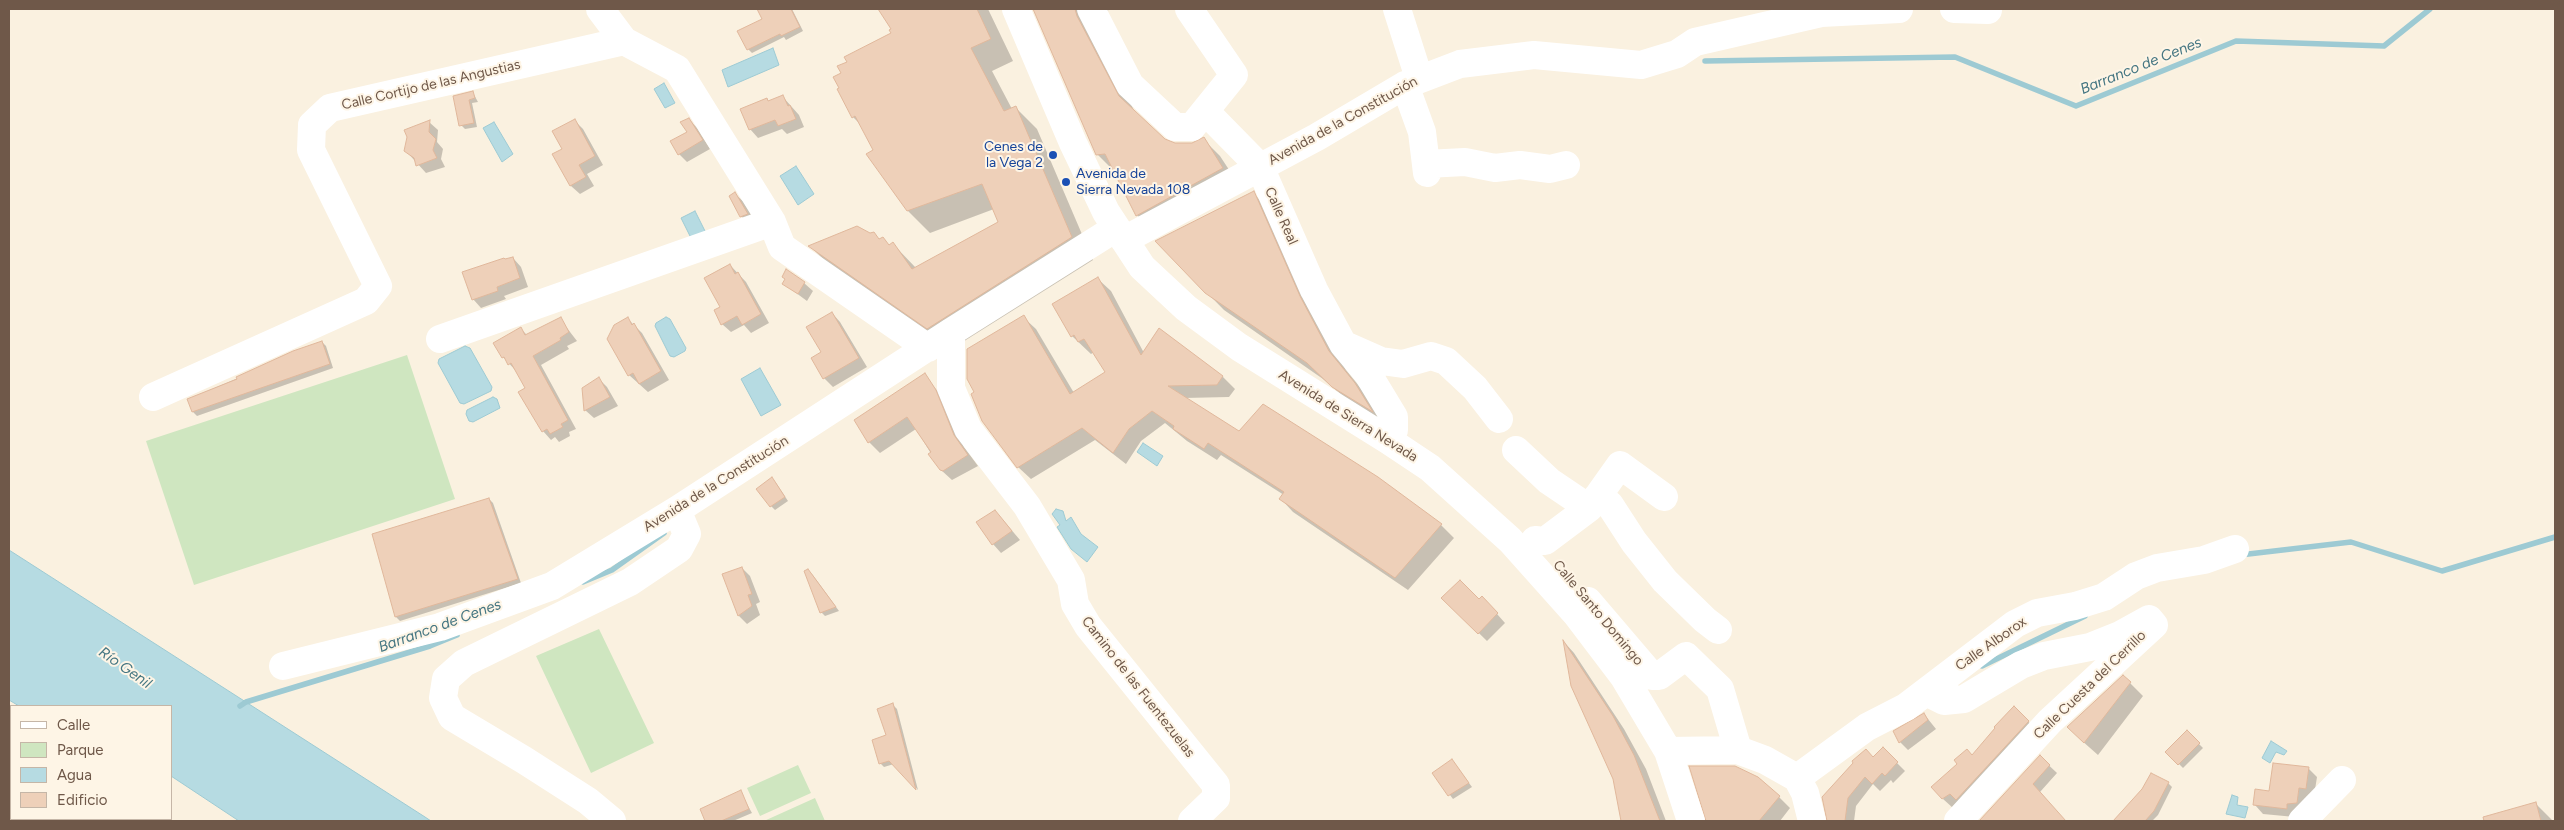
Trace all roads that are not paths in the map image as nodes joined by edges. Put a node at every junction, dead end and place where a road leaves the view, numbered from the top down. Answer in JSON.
{"nodes":[{"id":1,"x":600,"y":9,"type":"edge"},
{"id":2,"x":1016,"y":9,"type":"edge"},
{"id":3,"x":1091,"y":9,"type":"edge"},
{"id":4,"x":1189,"y":9,"type":"edge"},
{"id":5,"x":1397,"y":9,"type":"edge"},
{"id":6,"x":1899,"y":9,"type":"edge"},
{"id":7,"x":1954,"y":9,"type":"edge"},
{"id":8,"x":1988,"y":10,"type":"dead end"},
{"id":9,"x":624,"y":41,"type":"junction"},
{"id":10,"x":1412,"y":82,"type":"junction"},
{"id":11,"x":1206,"y":112,"type":"junction"},
{"id":12,"x":1566,"y":165,"type":"dead end"},
{"id":13,"x":1260,"y":167,"type":"junction"},
{"id":14,"x":772,"y":222,"type":"junction"},
{"id":15,"x":1120,"y":234,"type":"junction"},
{"id":16,"x":950,"y":332,"type":"junction"},
{"id":17,"x":440,"y":339,"type":"dead end"},
{"id":18,"x":1344,"y":344,"type":"junction"},
{"id":19,"x":928,"y":348,"type":"junction"},
{"id":20,"x":152,"y":397,"type":"dead end"},
{"id":21,"x":1499,"y":418,"type":"dead end"},
{"id":22,"x":1388,"y":440,"type":"junction"},
{"id":23,"x":1516,"y":450,"type":"dead end"},
{"id":24,"x":1664,"y":497,"type":"dead end"},
{"id":25,"x":1593,"y":502,"type":"junction"},
{"id":26,"x":678,"y":510,"type":"junction"},
{"id":27,"x":1522,"y":540,"type":"junction"},
{"id":28,"x":2236,"y":549,"type":"dead end"},
{"id":29,"x":1718,"y":630,"type":"dead end"},
{"id":30,"x":282,"y":666,"type":"dead end"},
{"id":31,"x":1926,"y":692,"type":"junction"},
{"id":32,"x":1738,"y":750,"type":"junction"},
{"id":33,"x":1668,"y":751,"type":"junction"},
{"id":34,"x":1797,"y":778,"type":"junction"},
{"id":35,"x":2342,"y":780,"type":"dead end"},
{"id":36,"x":612,"y":821,"type":"edge"},
{"id":37,"x":1192,"y":821,"type":"edge"},
{"id":38,"x":1691,"y":821,"type":"edge"},
{"id":39,"x":1812,"y":821,"type":"edge"},
{"id":40,"x":1958,"y":821,"type":"edge"},
{"id":41,"x":2302,"y":821,"type":"edge"}],
"edges":[{"from":1,"to":9,"type":"street"},
{"from":2,"to":15,"type":"street","name":"Avenida de Sierra Nevada"},
{"from":3,"to":11,"type":"street"},
{"from":4,"to":11,"type":"street"},
{"from":5,"to":10,"type":"street"},
{"from":6,"to":10,"type":"street","name":"Avenida de la Constitución"},
{"from":7,"to":8,"type":"street"},
{"from":9,"to":14,"type":"street"},
{"from":9,"to":20,"type":"street","name":"Calle Cortijo de las Angustias"},
{"from":10,"to":12,"type":"street"},
{"from":10,"to":13,"type":"street","name":"Avenida de la Constitución"},
{"from":11,"to":13,"type":"street","name":"Calle Real"},
{"from":13,"to":15,"type":"street","name":"Avenida de la Constitución"},
{"from":13,"to":18,"type":"street","name":"Calle Real"},
{"from":14,"to":17,"type":"street"},
{"from":14,"to":19,"type":"street"},
{"from":15,"to":16,"type":"street","name":"Avenida de la Constitución"},
{"from":15,"to":22,"type":"street","name":"Avenida de Sierra Nevada"},
{"from":16,"to":19,"type":"street","name":"Avenida de la Constitución"},
{"from":16,"to":37,"type":"street","name":"Camino de las Fuentezuelas"},
{"from":18,"to":21,"type":"street"},
{"from":18,"to":22,"type":"street","name":"Calle Real"},
{"from":19,"to":26,"type":"street","name":"Avenida de la Constitución"},
{"from":22,"to":27,"type":"street","name":"Avenida de Sierra Nevada"},
{"from":23,"to":25,"type":"street"},
{"from":24,"to":25,"type":"street"},
{"from":25,"to":27,"type":"street"},
{"from":25,"to":29,"type":"street"},
{"from":26,"to":30,"type":"street","name":"Avenida de la Constitución"},
{"from":26,"to":36,"type":"street"},
{"from":27,"to":32,"type":"street","name":"Calle Santo Domingo"},
{"from":27,"to":33,"type":"street","name":"Avenida de Sierra Nevada"},
{"from":28,"to":31,"type":"street","name":"Calle Alborox"},
{"from":31,"to":34,"type":"street","name":"Calle Alborox"},
{"from":31,"to":40,"type":"street","name":"Calle Cuesta del Cerrillo"},
{"from":32,"to":33,"type":"street"},
{"from":32,"to":34,"type":"street"},
{"from":33,"to":38,"type":"street","name":"Avenida de Sierra Nevada"},
{"from":34,"to":39,"type":"street"},
{"from":35,"to":41,"type":"street"}]}
